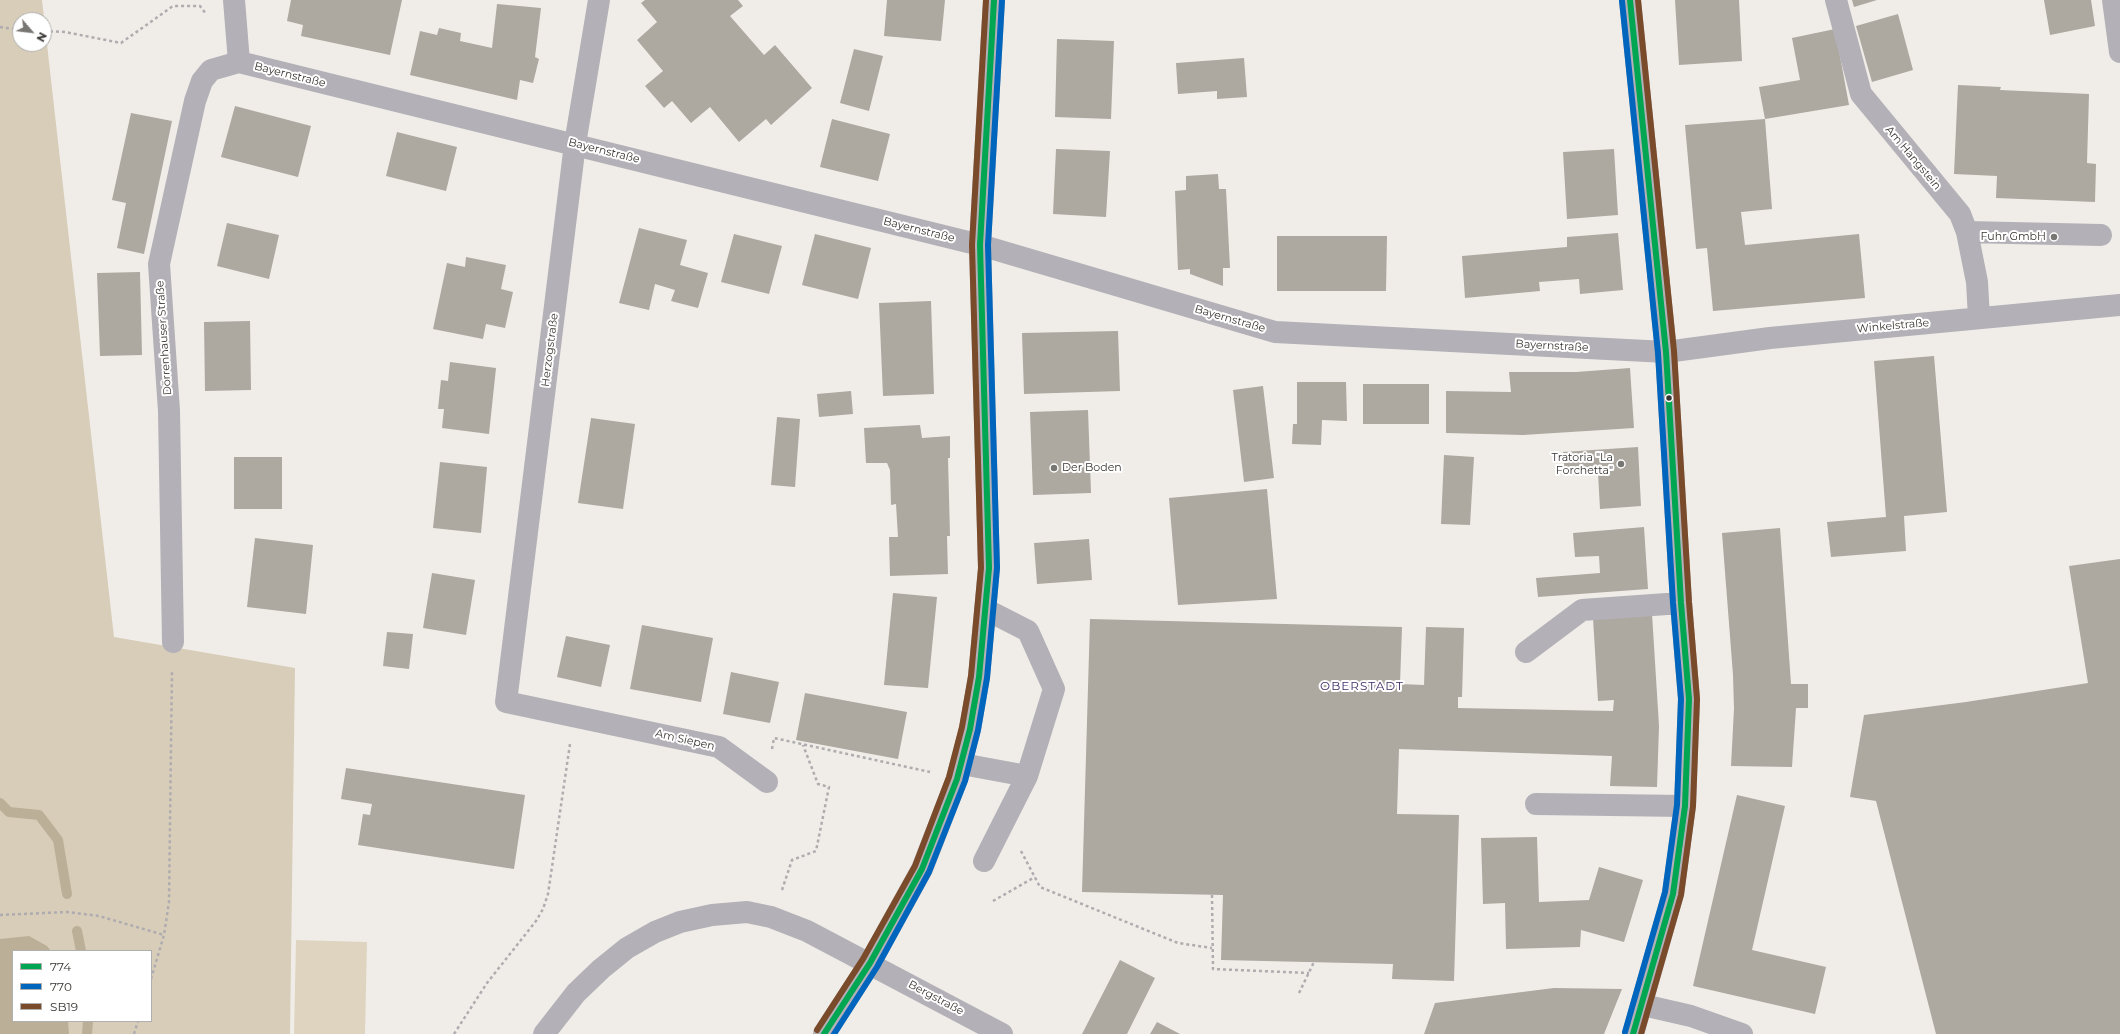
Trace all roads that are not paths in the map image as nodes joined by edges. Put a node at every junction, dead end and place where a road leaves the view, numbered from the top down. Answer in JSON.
{"nodes":[{"id":1,"x":234,"y":0,"type":"edge"},
{"id":2,"x":599,"y":0,"type":"edge"},
{"id":3,"x":994,"y":0,"type":"edge"},
{"id":4,"x":1630,"y":0,"type":"edge"},
{"id":5,"x":1836,"y":0,"type":"edge"},
{"id":6,"x":2113,"y":0,"type":"edge"},
{"id":7,"x":2120,"y":52,"type":"edge"},
{"id":8,"x":239,"y":62,"type":"junction"},
{"id":9,"x":575,"y":144,"type":"junction"},
{"id":10,"x":1967,"y":232,"type":"junction"},
{"id":11,"x":2101,"y":235,"type":"dead end"},
{"id":12,"x":980,"y":245,"type":"junction"},
{"id":13,"x":2120,"y":305,"type":"edge"},
{"id":14,"x":1979,"y":318,"type":"junction"},
{"id":15,"x":1666,"y":352,"type":"junction"},
{"id":16,"x":1681,"y":603,"type":"junction"},
{"id":17,"x":986,"y":609,"type":"junction"},
{"id":18,"x":173,"y":642,"type":"road end"},
{"id":19,"x":1526,"y":652,"type":"dead end"},
{"id":20,"x":506,"y":702,"type":"joint"},
{"id":21,"x":959,"y":771,"type":"junction"},
{"id":22,"x":1027,"y":776,"type":"junction"},
{"id":23,"x":767,"y":782,"type":"road end"},
{"id":24,"x":1536,"y":804,"type":"dead end"},
{"id":25,"x":1685,"y":806,"type":"junction"},
{"id":26,"x":984,"y":861,"type":"dead end"},
{"id":27,"x":870,"y":963,"type":"junction"},
{"id":28,"x":1643,"y":1006,"type":"junction"},
{"id":29,"x":544,"y":1034,"type":"edge"},
{"id":30,"x":824,"y":1034,"type":"edge"},
{"id":31,"x":1002,"y":1034,"type":"edge"},
{"id":32,"x":1633,"y":1034,"type":"edge"},
{"id":33,"x":1742,"y":1034,"type":"edge"}],
"edges":[{"from":1,"to":8,"type":"street","name":"Bayernstraße"},
{"from":2,"to":9,"type":"street","name":"Herzogstraße"},
{"from":3,"to":12,"type":"street"},
{"from":4,"to":15,"type":"street"},
{"from":5,"to":10,"type":"street","name":"Am Hangstein"},
{"from":6,"to":7,"type":"street"},
{"from":8,"to":9,"type":"street","name":"Bayernstraße"},
{"from":8,"to":18,"type":"street","name":"Dörrenhauser Straße"},
{"from":9,"to":12,"type":"street","name":"Bayernstraße"},
{"from":9,"to":20,"type":"street","name":"Herzogstraße"},
{"from":10,"to":11,"type":"street"},
{"from":10,"to":14,"type":"street","name":"Am Hangstein"},
{"from":12,"to":15,"type":"street","name":"Bayernstraße"},
{"from":12,"to":17,"type":"street"},
{"from":13,"to":14,"type":"street","name":"Winkelstraße"},
{"from":14,"to":15,"type":"street","name":"Winkelstraße"},
{"from":15,"to":16,"type":"street"},
{"from":16,"to":19,"type":"street"},
{"from":16,"to":25,"type":"street"},
{"from":17,"to":21,"type":"street"},
{"from":17,"to":22,"type":"street"},
{"from":20,"to":23,"type":"street","name":"Am Siepen"},
{"from":21,"to":22,"type":"street"},
{"from":21,"to":27,"type":"street"},
{"from":22,"to":26,"type":"street"},
{"from":24,"to":25,"type":"street"},
{"from":25,"to":28,"type":"street"},
{"from":27,"to":29,"type":"street","name":"Bergstraße"},
{"from":27,"to":30,"type":"street"},
{"from":27,"to":31,"type":"street","name":"Bergstraße"},
{"from":28,"to":32,"type":"street"},
{"from":28,"to":33,"type":"street"}]}
